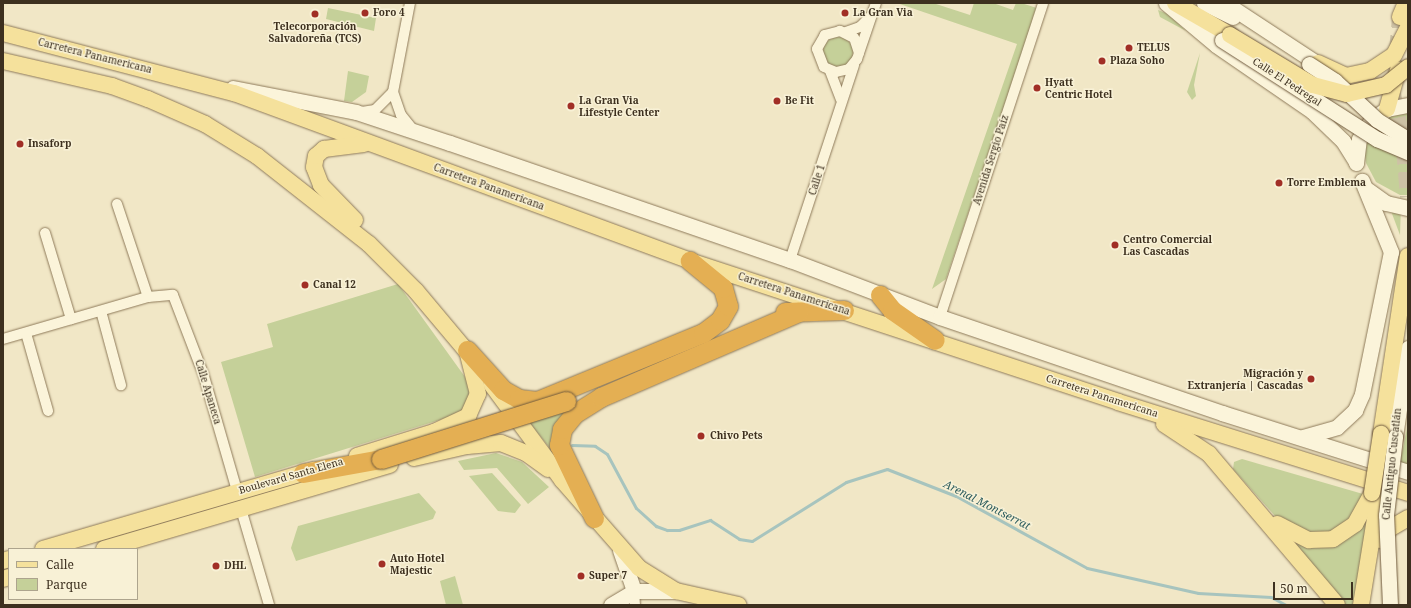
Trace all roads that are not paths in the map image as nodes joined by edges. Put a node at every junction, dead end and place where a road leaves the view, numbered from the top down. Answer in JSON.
{"nodes":[{"id":1,"x":410,"y":3,"type":"edge"},
{"id":2,"x":876,"y":3,"type":"edge"},
{"id":3,"x":1043,"y":3,"type":"edge"},
{"id":4,"x":1166,"y":3,"type":"edge"},
{"id":5,"x":1171,"y":3,"type":"edge"},
{"id":6,"x":1175,"y":3,"type":"edge"},
{"id":7,"x":1204,"y":3,"type":"edge"},
{"id":8,"x":1225,"y":3,"type":"edge"},
{"id":9,"x":871,"y":16,"type":"junction"},
{"id":10,"x":1405,"y":16,"type":"edge"},
{"id":11,"x":846,"y":32,"type":"junction"},
{"id":12,"x":1408,"y":32,"type":"edge"},
{"id":13,"x":3,"y":33,"type":"edge"},
{"id":14,"x":1226,"y":37,"type":"junction"},
{"id":15,"x":859,"y":53,"type":"junction"},
{"id":16,"x":1311,"y":59,"type":"junction"},
{"id":17,"x":3,"y":61,"type":"edge"},
{"id":18,"x":854,"y":65,"type":"junction"},
{"id":19,"x":1408,"y":66,"type":"tunnel mouth"},
{"id":20,"x":830,"y":71,"type":"junction"},
{"id":21,"x":186,"y":79,"type":"junction"},
{"id":22,"x":393,"y":92,"type":"junction"},
{"id":23,"x":841,"y":99,"type":"junction"},
{"id":24,"x":1408,"y":105,"type":"edge"},
{"id":25,"x":356,"y":112,"type":"junction"},
{"id":26,"x":1381,"y":113,"type":"junction"},
{"id":27,"x":416,"y":132,"type":"junction"},
{"id":28,"x":1408,"y":139,"type":"edge"},
{"id":29,"x":376,"y":145,"type":"junction"},
{"id":30,"x":1408,"y":152,"type":"edge"},
{"id":31,"x":1356,"y":162,"type":"junction"},
{"id":32,"x":1362,"y":181,"type":"junction"},
{"id":33,"x":117,"y":204,"type":"dead end"},
{"id":34,"x":1408,"y":208,"type":"edge"},
{"id":35,"x":45,"y":233,"type":"dead end"},
{"id":36,"x":1408,"y":256,"type":"edge"},
{"id":37,"x":790,"y":260,"type":"junction"},
{"id":38,"x":690,"y":261,"type":"junction"},
{"id":39,"x":390,"y":264,"type":"junction"},
{"id":40,"x":880,"y":295,"type":"junction"},
{"id":41,"x":148,"y":297,"type":"junction"},
{"id":42,"x":844,"y":310,"type":"junction"},
{"id":43,"x":101,"y":311,"type":"junction"},
{"id":44,"x":798,"y":312,"type":"junction"},
{"id":45,"x":940,"y":317,"type":"junction"},
{"id":46,"x":71,"y":320,"type":"junction"},
{"id":47,"x":26,"y":333,"type":"junction"},
{"id":48,"x":3,"y":339,"type":"edge"},
{"id":49,"x":935,"y":340,"type":"junction"},
{"id":50,"x":1408,"y":348,"type":"edge"},
{"id":51,"x":467,"y":350,"type":"junction"},
{"id":52,"x":121,"y":385,"type":"dead end"},
{"id":53,"x":1118,"y":402,"type":"junction"},
{"id":54,"x":48,"y":411,"type":"dead end"},
{"id":55,"x":1390,"y":432,"type":"junction"},
{"id":56,"x":1298,"y":438,"type":"junction"},
{"id":57,"x":1408,"y":472,"type":"edge"},
{"id":58,"x":303,"y":473,"type":"junction"},
{"id":59,"x":562,"y":480,"type":"junction"},
{"id":60,"x":237,"y":491,"type":"junction"},
{"id":61,"x":1408,"y":493,"type":"edge"},
{"id":62,"x":1375,"y":494,"type":"junction"},
{"id":63,"x":241,"y":509,"type":"junction"},
{"id":64,"x":1262,"y":513,"type":"junction"},
{"id":65,"x":594,"y":518,"type":"junction"},
{"id":66,"x":1408,"y":518,"type":"edge"},
{"id":67,"x":46,"y":548,"type":"edge"},
{"id":68,"x":107,"y":548,"type":"edge"},
{"id":69,"x":620,"y":550,"type":"junction"},
{"id":70,"x":676,"y":591,"type":"junction"},
{"id":71,"x":634,"y":598,"type":"edge"},
{"id":72,"x":269,"y":605,"type":"edge"},
{"id":73,"x":612,"y":605,"type":"edge"},
{"id":74,"x":738,"y":605,"type":"edge"},
{"id":75,"x":1337,"y":605,"type":"edge"},
{"id":76,"x":1361,"y":605,"type":"edge"},
{"id":77,"x":1371,"y":605,"type":"edge"},
{"id":78,"x":1390,"y":605,"type":"edge"}],
"edges":[{"from":1,"to":22,"type":"street"},
{"from":2,"to":9,"type":"street","name":"Calle 1"},
{"from":3,"to":45,"type":"street","name":"Avenida Sergio Paíz"},
{"from":4,"to":31,"type":"main road"},
{"from":5,"to":14,"type":"main road","name":"Calle El Pedregal"},
{"from":6,"to":14,"type":"main road"},
{"from":7,"to":28,"type":"main road","bridge":true},
{"from":8,"to":16,"type":"main road"},
{"from":9,"to":11,"type":"street","name":"Calle 1"},
{"from":9,"to":15,"type":"street","name":"Calle 1"},
{"from":10,"to":16,"type":"main road"},
{"from":11,"to":15,"type":"street"},
{"from":11,"to":20,"type":"street","name":"Calle 1"},
{"from":12,"to":26,"type":"main road"},
{"from":13,"to":21,"type":"main road","name":"Carretera Panamericana"},
{"from":14,"to":19,"type":"main road","bridge":true},
{"from":14,"to":30,"type":"main road","name":"Calle El Pedregal","bridge":true},
{"from":15,"to":18,"type":"street","name":"Calle 1"},
{"from":16,"to":26,"type":"main road"},
{"from":17,"to":39,"type":"main road"},
{"from":18,"to":20,"type":"street"},
{"from":18,"to":23,"type":"street","name":"Calle 1"},
{"from":20,"to":23,"type":"street","name":"Calle 1"},
{"from":21,"to":25,"type":"main road","name":"Carretera Panamericana"},
{"from":21,"to":29,"type":"main road","name":"Carretera Panamericana"},
{"from":22,"to":25,"type":"street"},
{"from":22,"to":27,"type":"street"},
{"from":23,"to":37,"type":"street","name":"Calle 1"},
{"from":24,"to":26,"type":"main road"},
{"from":25,"to":27,"type":"main road","name":"Carretera Panamericana"},
{"from":26,"to":31,"type":"main road"},
{"from":27,"to":37,"type":"main road","name":"Carretera Panamericana"},
{"from":29,"to":38,"type":"main road","name":"Carretera Panamericana"},
{"from":29,"to":39,"type":"main road"},
{"from":31,"to":32,"type":"main road"},
{"from":32,"to":34,"type":"main road"},
{"from":32,"to":56,"type":"main road"},
{"from":33,"to":41,"type":"street"},
{"from":35,"to":46,"type":"street"},
{"from":36,"to":55,"type":"main road"},
{"from":37,"to":40,"type":"main road","name":"Carretera Panamericana"},
{"from":38,"to":42,"type":"main road","name":"Carretera Panamericana"},
{"from":38,"to":51,"type":"highway"},
{"from":39,"to":51,"type":"main road"},
{"from":40,"to":45,"type":"main road","name":"Carretera Panamericana"},
{"from":40,"to":49,"type":"highway"},
{"from":41,"to":43,"type":"street"},
{"from":41,"to":60,"type":"street","name":"Calle Apaneca"},
{"from":42,"to":44,"type":"highway"},
{"from":42,"to":49,"type":"main road","name":"Carretera Panamericana"},
{"from":43,"to":46,"type":"street"},
{"from":43,"to":52,"type":"street"},
{"from":44,"to":58,"type":"highway","bridge":true},
{"from":44,"to":65,"type":"highway"},
{"from":45,"to":56,"type":"main road","name":"Carretera Panamericana"},
{"from":46,"to":47,"type":"street"},
{"from":47,"to":48,"type":"street"},
{"from":47,"to":54,"type":"street"},
{"from":49,"to":53,"type":"main road","name":"Carretera Panamericana"},
{"from":50,"to":55,"type":"main road","name":"Calle Antiguo Cuscatlán"},
{"from":51,"to":58,"type":"main road","name":"Boulevard Santa Elena"},
{"from":51,"to":59,"type":"main road"},
{"from":53,"to":61,"type":"main road","name":"Carretera Panamericana"},
{"from":53,"to":64,"type":"main road"},
{"from":55,"to":62,"type":"main road","bridge":true},
{"from":55,"to":78,"type":"main road","name":"Calle Antiguo Cuscatlán","bridge":true},
{"from":56,"to":57,"type":"main road","name":"Carretera Panamericana"},
{"from":58,"to":60,"type":"main road","name":"Boulevard Santa Elena"},
{"from":59,"to":63,"type":"main road","name":"Boulevard Santa Elena"},
{"from":59,"to":65,"type":"main road"},
{"from":60,"to":67,"type":"main road","name":"Boulevard Santa Elena"},
{"from":62,"to":64,"type":"main road"},
{"from":62,"to":76,"type":"main road"},
{"from":63,"to":68,"type":"main road","name":"Boulevard Santa Elena"},
{"from":63,"to":72,"type":"street"},
{"from":64,"to":75,"type":"main road"},
{"from":65,"to":69,"type":"main road"},
{"from":66,"to":77,"type":"main road"},
{"from":69,"to":70,"type":"main road"},
{"from":69,"to":71,"type":"main road"},
{"from":70,"to":71,"type":"main road"},
{"from":70,"to":74,"type":"main road"},
{"from":71,"to":73,"type":"main road"}]}
